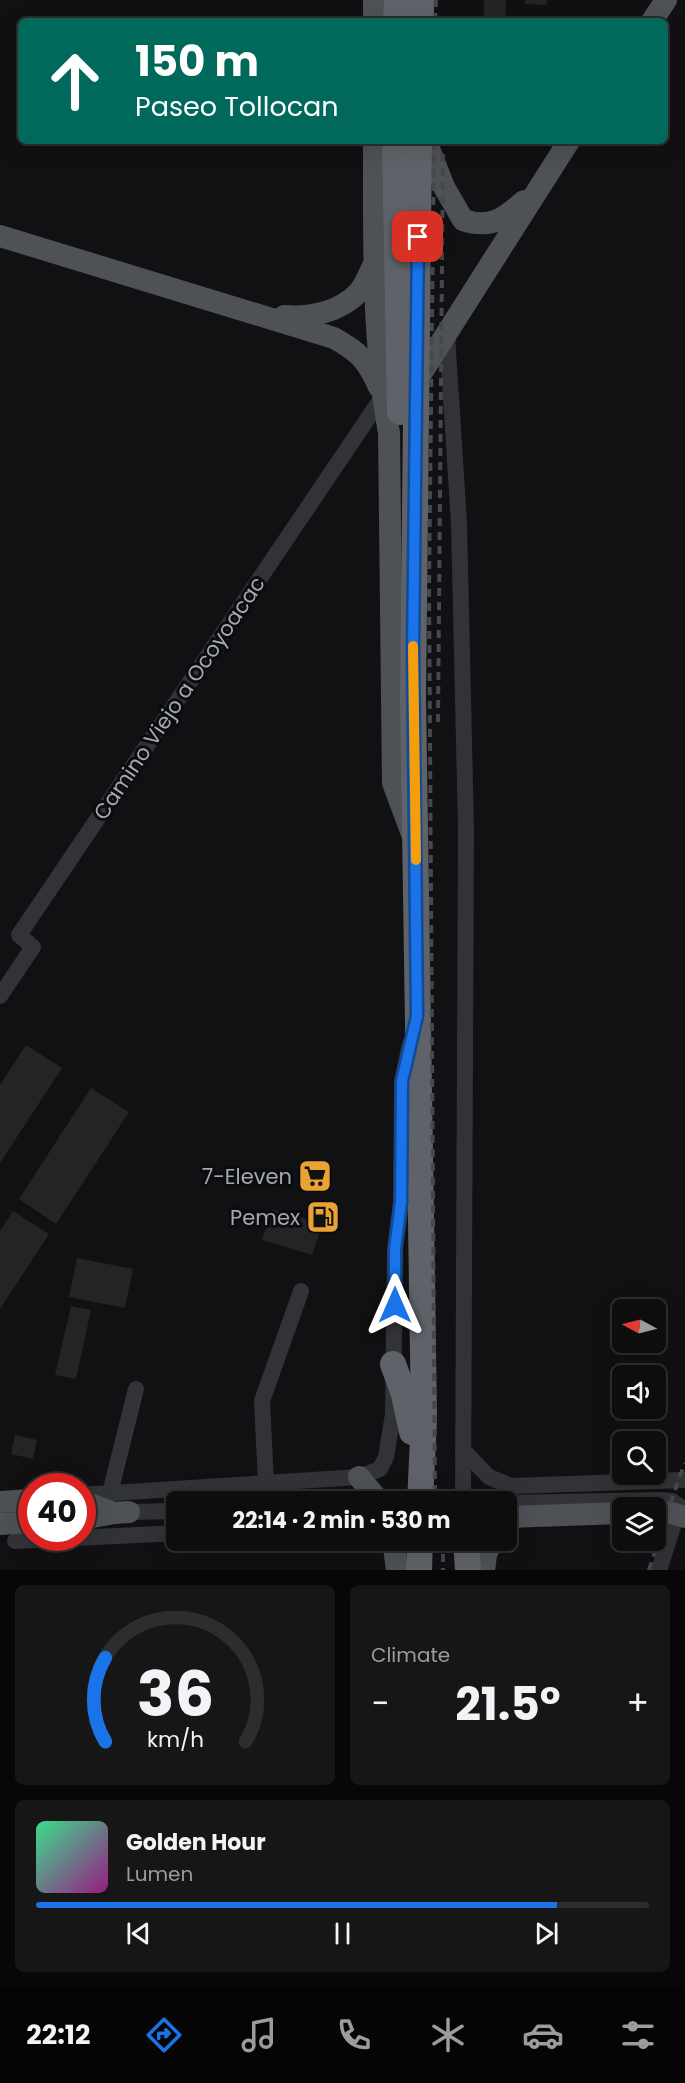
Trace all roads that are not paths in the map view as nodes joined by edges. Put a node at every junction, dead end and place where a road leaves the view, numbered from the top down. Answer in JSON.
{"nodes":[{"id":1,"x":374,"y":0,"type":"edge"},
{"id":2,"x":397,"y":0,"type":"edge"},
{"id":3,"x":421,"y":0,"type":"edge"},
{"id":4,"x":666,"y":0,"type":"edge"},
{"id":5,"x":374,"y":18,"type":"edge"},
{"id":6,"x":396,"y":18,"type":"edge"},
{"id":7,"x":421,"y":18,"type":"edge"},
{"id":8,"x":654,"y":18,"type":"edge"},
{"id":9,"x":374,"y":144,"type":"edge"},
{"id":10,"x":395,"y":144,"type":"edge"},
{"id":11,"x":419,"y":144,"type":"edge"},
{"id":12,"x":427,"y":144,"type":"edge"},
{"id":13,"x":567,"y":144,"type":"edge"},
{"id":14,"x":537,"y":190,"type":"junction"},
{"id":15,"x":0,"y":236,"type":"edge"},
{"id":16,"x":374,"y":265,"type":"junction"},
{"id":17,"x":261,"y":314,"type":"junction"},
{"id":18,"x":447,"y":335,"type":"junction"},
{"id":19,"x":417,"y":380,"type":"junction"},
{"id":20,"x":383,"y":396,"type":"junction"},
{"id":21,"x":413,"y":625,"type":"junction"},
{"id":22,"x":416,"y":845,"type":"junction"},
{"id":23,"x":0,"y":996,"type":"edge"},
{"id":24,"x":417,"y":1016,"type":"junction"},
{"id":25,"x":301,"y":1291,"type":"dead end"},
{"id":26,"x":393,"y":1364,"type":"junction"},
{"id":27,"x":136,"y":1389,"type":"dead end"},
{"id":28,"x":424,"y":1418,"type":"junction"},
{"id":29,"x":463,"y":1450,"type":"junction"},
{"id":30,"x":420,"y":1471,"type":"junction"},
{"id":31,"x":685,"y":1480,"type":"edge"},
{"id":32,"x":266,"y":1483,"type":"junction"},
{"id":33,"x":369,"y":1491,"type":"edge"},
{"id":34,"x":420,"y":1491,"type":"edge"},
{"id":35,"x":435,"y":1491,"type":"edge"},
{"id":36,"x":463,"y":1491,"type":"edge"},
{"id":37,"x":96,"y":1499,"type":"edge"},
{"id":38,"x":18,"y":1501,"type":"edge"},
{"id":39,"x":0,"y":1502,"type":"edge"},
{"id":40,"x":96,"y":1503,"type":"edge"},
{"id":41,"x":118,"y":1506,"type":"junction"},
{"id":42,"x":674,"y":1507,"type":"edge"},
{"id":43,"x":166,"y":1510,"type":"edge"},
{"id":44,"x":612,"y":1513,"type":"edge"},
{"id":45,"x":96,"y":1514,"type":"edge"},
{"id":46,"x":517,"y":1515,"type":"edge"},
{"id":47,"x":517,"y":1515,"type":"edge"},
{"id":48,"x":18,"y":1523,"type":"edge"},
{"id":49,"x":0,"y":1524,"type":"edge"},
{"id":50,"x":166,"y":1534,"type":"edge"},
{"id":51,"x":15,"y":1541,"type":"dead end"},
{"id":52,"x":394,"y":1551,"type":"edge"},
{"id":53,"x":420,"y":1551,"type":"edge"},
{"id":54,"x":465,"y":1551,"type":"edge"},
{"id":55,"x":469,"y":1551,"type":"edge"},
{"id":56,"x":488,"y":1551,"type":"edge"},
{"id":57,"x":473,"y":1569,"type":"edge"},
{"id":58,"x":397,"y":1570,"type":"edge"},
{"id":59,"x":419,"y":1570,"type":"edge"},
{"id":60,"x":659,"y":1570,"type":"edge"}],
"edges":[{"from":1,"to":5,"type":"main road"},
{"from":2,"to":6,"type":"highway"},
{"from":3,"to":7,"type":"highway"},
{"from":4,"to":8,"type":"main road"},
{"from":9,"to":16,"type":"main road"},
{"from":10,"to":21,"type":"highway"},
{"from":11,"to":19,"type":"highway"},
{"from":12,"to":14,"type":"main road"},
{"from":13,"to":14,"type":"main road"},
{"from":14,"to":18,"type":"main road"},
{"from":15,"to":17,"type":"main road"},
{"from":16,"to":17,"type":"main road"},
{"from":16,"to":20,"type":"main road"},
{"from":17,"to":20,"type":"main road"},
{"from":18,"to":19,"type":"main road"},
{"from":18,"to":29,"type":"street"},
{"from":19,"to":21,"type":"highway"},
{"from":20,"to":22,"type":"main road"},
{"from":20,"to":23,"type":"street","name":"Camino Viejo a Ocoyoacac"},
{"from":21,"to":22,"type":"highway"},
{"from":22,"to":24,"type":"highway"},
{"from":24,"to":26,"type":"street"},
{"from":24,"to":28,"type":"highway"},
{"from":25,"to":32,"type":"street"},
{"from":26,"to":30,"type":"highway"},
{"from":26,"to":33,"type":"street"},
{"from":27,"to":41,"type":"street"},
{"from":28,"to":30,"type":"highway"},
{"from":28,"to":35,"type":"highway"},
{"from":29,"to":31,"type":"street"},
{"from":29,"to":36,"type":"street"},
{"from":30,"to":34,"type":"highway"},
{"from":32,"to":33,"type":"street"},
{"from":32,"to":41,"type":"street"},
{"from":37,"to":41,"type":"street"},
{"from":38,"to":39,"type":"main road"},
{"from":40,"to":41,"type":"main road"},
{"from":41,"to":43,"type":"street"},
{"from":41,"to":45,"type":"main road"},
{"from":42,"to":46,"type":"street"},
{"from":42,"to":60,"type":"street"},
{"from":44,"to":47,"type":"main road"},
{"from":48,"to":49,"type":"main road"},
{"from":50,"to":51,"type":"street"},
{"from":52,"to":58,"type":"main road"},
{"from":53,"to":59,"type":"highway"},
{"from":54,"to":57,"type":"highway"},
{"from":55,"to":57,"type":"highway"},
{"from":56,"to":57,"type":"main road"}]}
